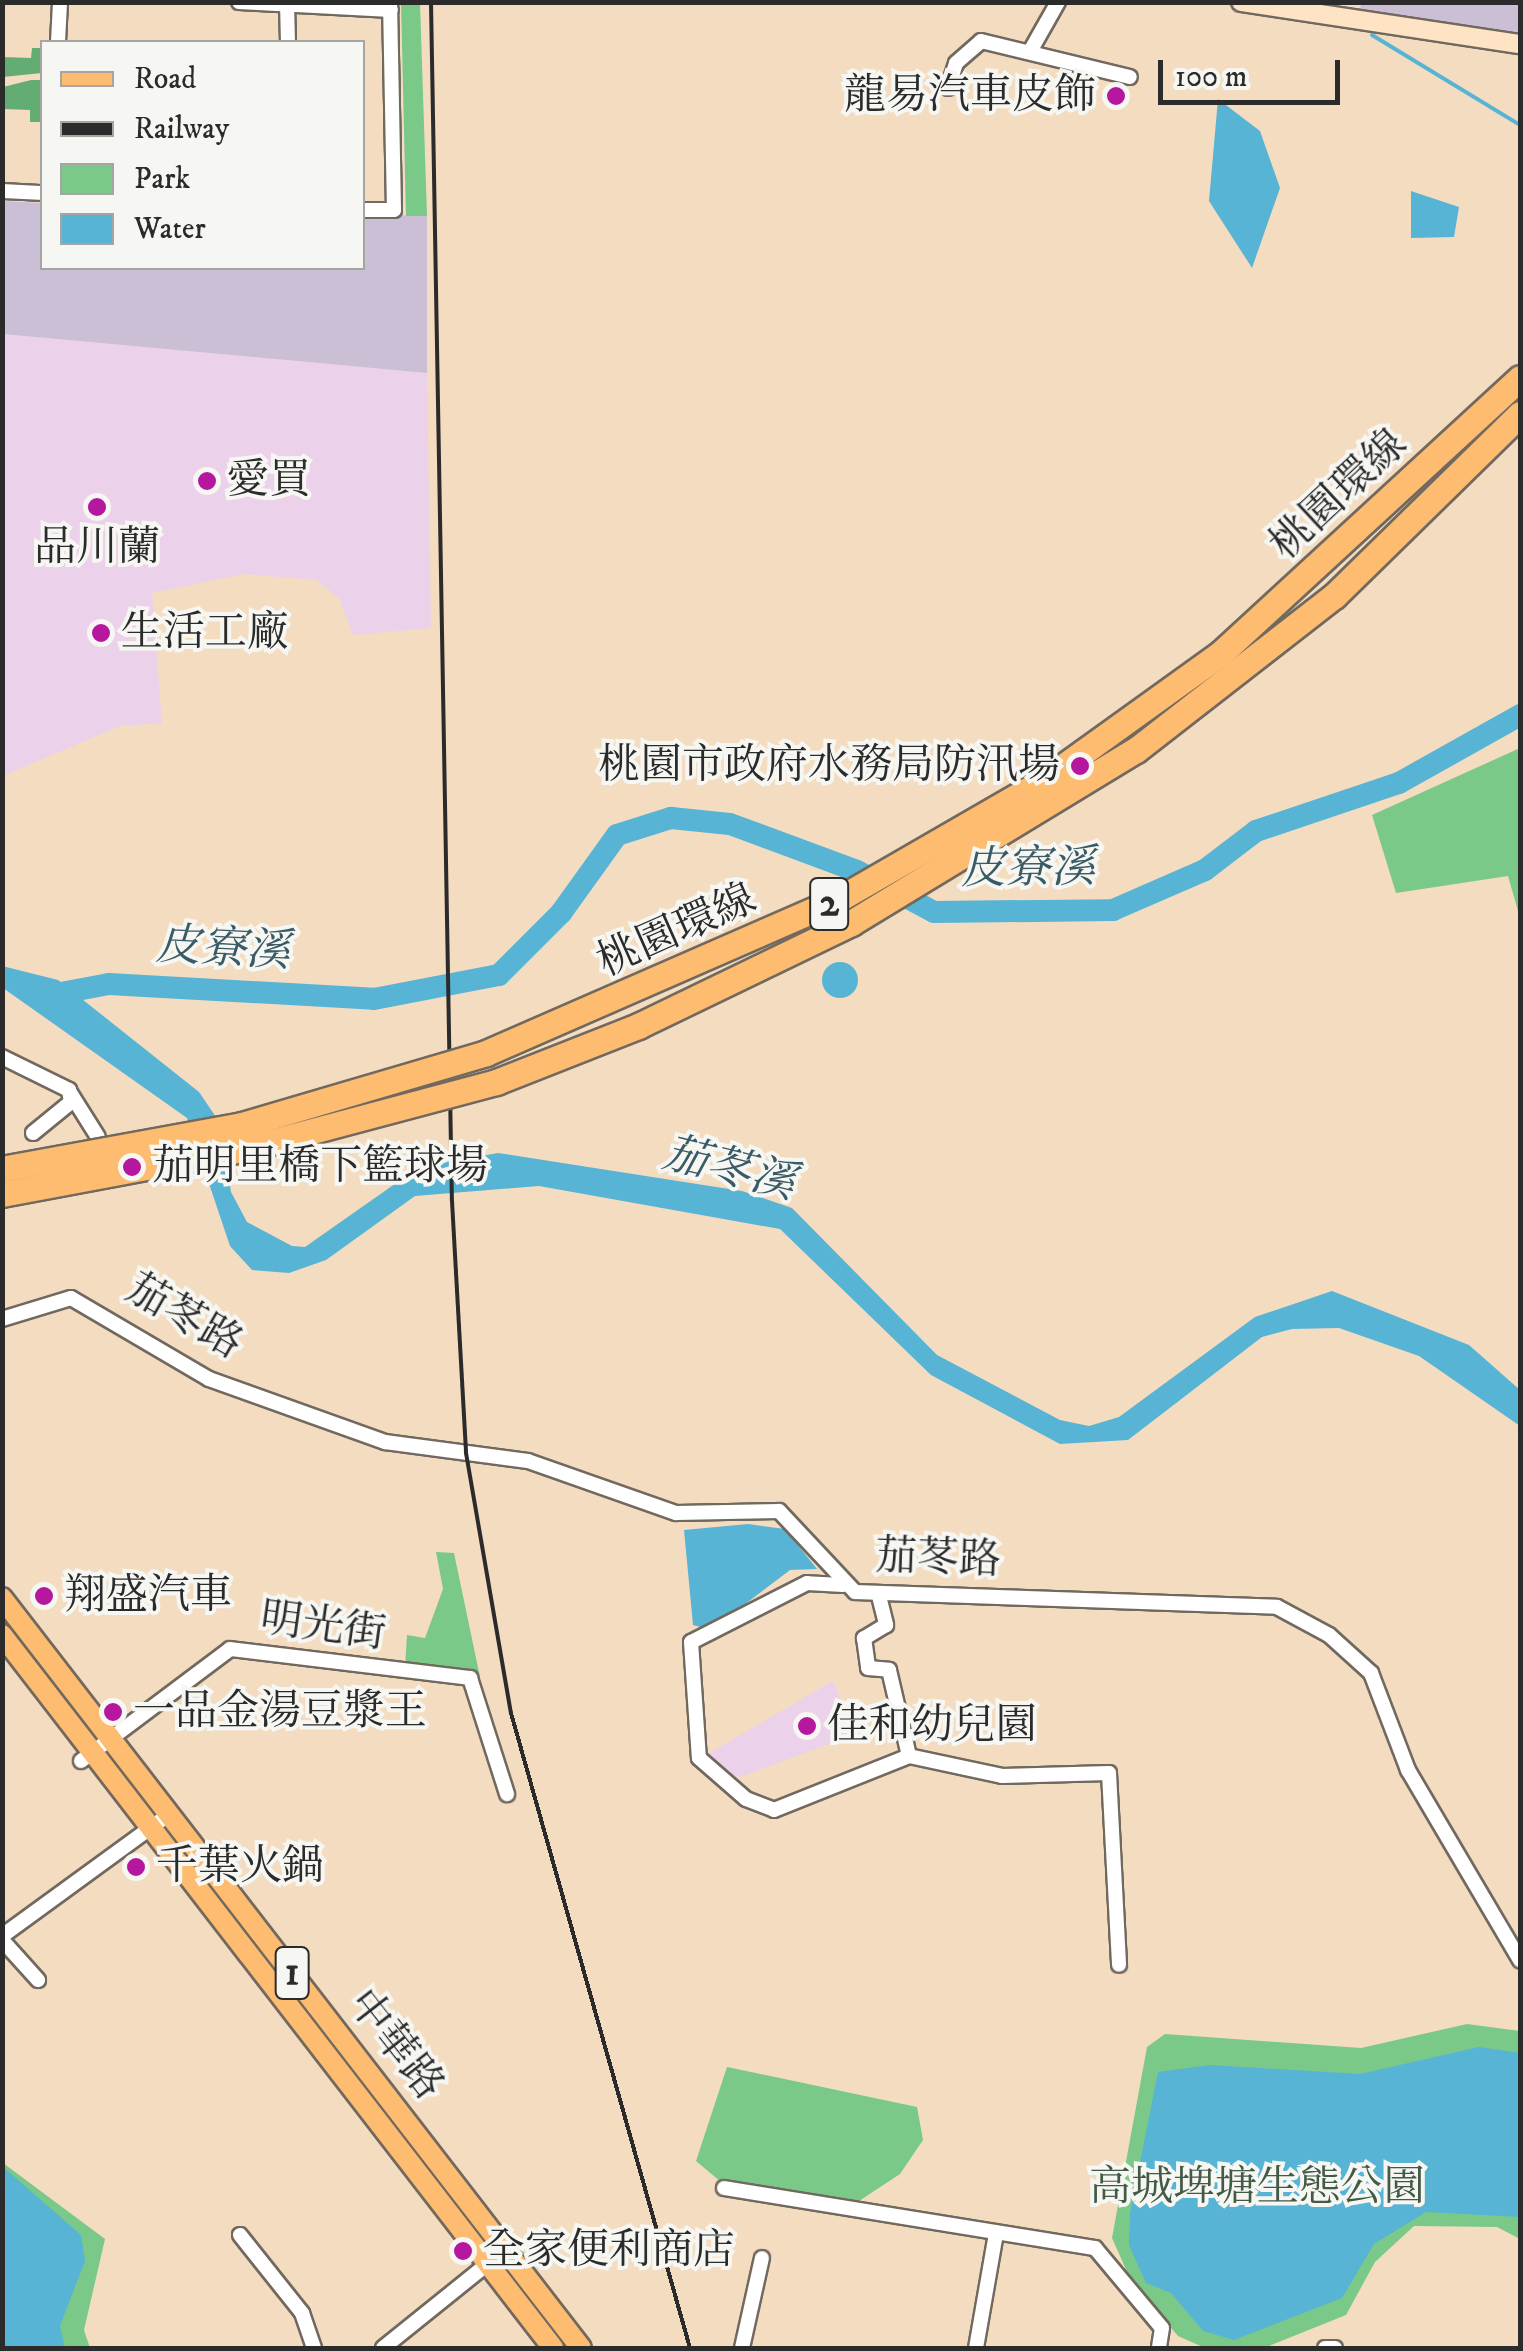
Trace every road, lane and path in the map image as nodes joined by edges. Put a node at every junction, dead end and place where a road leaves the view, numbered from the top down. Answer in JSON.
{"nodes":[{"id":1,"x":60,"y":2,"type":"edge"},
{"id":2,"x":1058,"y":2,"type":"edge"},
{"id":3,"x":1242,"y":2,"type":"edge"},
{"id":4,"x":242,"y":3,"type":"edge"},
{"id":5,"x":287,"y":5,"type":"edge"},
{"id":6,"x":390,"y":6,"type":"edge"},
{"id":7,"x":58,"y":40,"type":"edge"},
{"id":8,"x":288,"y":40,"type":"edge"},
{"id":9,"x":1520,"y":44,"type":"edge"},
{"id":10,"x":1032,"y":48,"type":"junction"},
{"id":11,"x":1130,"y":77,"type":"dead end"},
{"id":12,"x":948,"y":88,"type":"dead end"},
{"id":13,"x":2,"y":191,"type":"edge"},
{"id":14,"x":40,"y":193,"type":"edge"},
{"id":15,"x":365,"y":210,"type":"edge"},
{"id":16,"x":1520,"y":378,"type":"edge"},
{"id":17,"x":1520,"y":414,"type":"edge"},
{"id":18,"x":2,"y":1057,"type":"edge"},
{"id":19,"x":69,"y":1090,"type":"junction"},
{"id":20,"x":33,"y":1132,"type":"dead end"},
{"id":21,"x":98,"y":1137,"type":"dead end"},
{"id":22,"x":2,"y":1170,"type":"edge"},
{"id":23,"x":2,"y":1194,"type":"edge"},
{"id":24,"x":2,"y":1319,"type":"edge"},
{"id":25,"x":843,"y":1585,"type":"junction"},
{"id":26,"x":879,"y":1596,"type":"junction"},
{"id":27,"x":2,"y":1598,"type":"edge"},
{"id":28,"x":2,"y":1636,"type":"edge"},
{"id":29,"x":112,"y":1740,"type":"junction"},
{"id":30,"x":909,"y":1756,"type":"junction"},
{"id":31,"x":87,"y":1757,"type":"junction"},
{"id":32,"x":506,"y":1794,"type":"dead end"},
{"id":33,"x":170,"y":1814,"type":"junction"},
{"id":34,"x":150,"y":1828,"type":"junction"},
{"id":35,"x":2,"y":1938,"type":"edge"},
{"id":36,"x":1520,"y":1960,"type":"edge"},
{"id":37,"x":1119,"y":1965,"type":"dead end"},
{"id":38,"x":38,"y":1980,"type":"dead end"},
{"id":39,"x":724,"y":2188,"type":"dead end"},
{"id":40,"x":996,"y":2233,"type":"junction"},
{"id":41,"x":240,"y":2235,"type":"dead end"},
{"id":42,"x":506,"y":2249,"type":"junction"},
{"id":43,"x":762,"y":2258,"type":"dead end"},
{"id":44,"x":487,"y":2264,"type":"junction"},
{"id":45,"x":314,"y":2348,"type":"edge"},
{"id":46,"x":384,"y":2348,"type":"edge"},
{"id":47,"x":553,"y":2348,"type":"edge"},
{"id":48,"x":581,"y":2348,"type":"edge"},
{"id":49,"x":742,"y":2348,"type":"edge"},
{"id":50,"x":976,"y":2348,"type":"edge"},
{"id":51,"x":1159,"y":2348,"type":"edge"}],
"edges":[{"from":1,"to":7,"type":"street"},
{"from":2,"to":10,"type":"street"},
{"from":3,"to":9,"type":"street"},
{"from":4,"to":5,"type":"street"},
{"from":5,"to":6,"type":"street"},
{"from":5,"to":8,"type":"street"},
{"from":6,"to":15,"type":"street"},
{"from":10,"to":11,"type":"street"},
{"from":10,"to":12,"type":"street"},
{"from":13,"to":14,"type":"street"},
{"from":16,"to":22,"type":"highway","name":"桃園環線","number":"2","bridge":true},
{"from":17,"to":23,"type":"highway","name":"桃園環線","number":"2","bridge":true},
{"from":18,"to":19,"type":"street"},
{"from":19,"to":20,"type":"street"},
{"from":19,"to":21,"type":"street"},
{"from":24,"to":25,"type":"street","name":"茄苳路"},
{"from":25,"to":26,"type":"street","name":"茄苳路"},
{"from":25,"to":30,"type":"street"},
{"from":26,"to":30,"type":"street"},
{"from":26,"to":36,"type":"street","name":"茄苳路"},
{"from":27,"to":29,"type":"main road","name":"中華路","number":"1"},
{"from":28,"to":31,"type":"main road","name":"中華路","number":"1"},
{"from":29,"to":31,"type":"street","name":"明光街"},
{"from":29,"to":32,"type":"street","name":"明光街"},
{"from":29,"to":33,"type":"main road","name":"中華路","number":"1"},
{"from":30,"to":37,"type":"street"},
{"from":31,"to":34,"type":"main road","name":"中華路","number":"1"},
{"from":33,"to":34,"type":"street"},
{"from":33,"to":42,"type":"main road","name":"中華路","number":"1"},
{"from":34,"to":35,"type":"street"},
{"from":34,"to":44,"type":"main road","name":"中華路","number":"1"},
{"from":35,"to":38,"type":"street"},
{"from":39,"to":40,"type":"street"},
{"from":40,"to":50,"type":"street"},
{"from":40,"to":51,"type":"street"},
{"from":41,"to":45,"type":"street"},
{"from":42,"to":44,"type":"street"},
{"from":42,"to":48,"type":"main road","name":"中華路","number":"1"},
{"from":43,"to":49,"type":"street"},
{"from":44,"to":46,"type":"street"},
{"from":44,"to":47,"type":"main road","name":"中華路","number":"1"}]}
